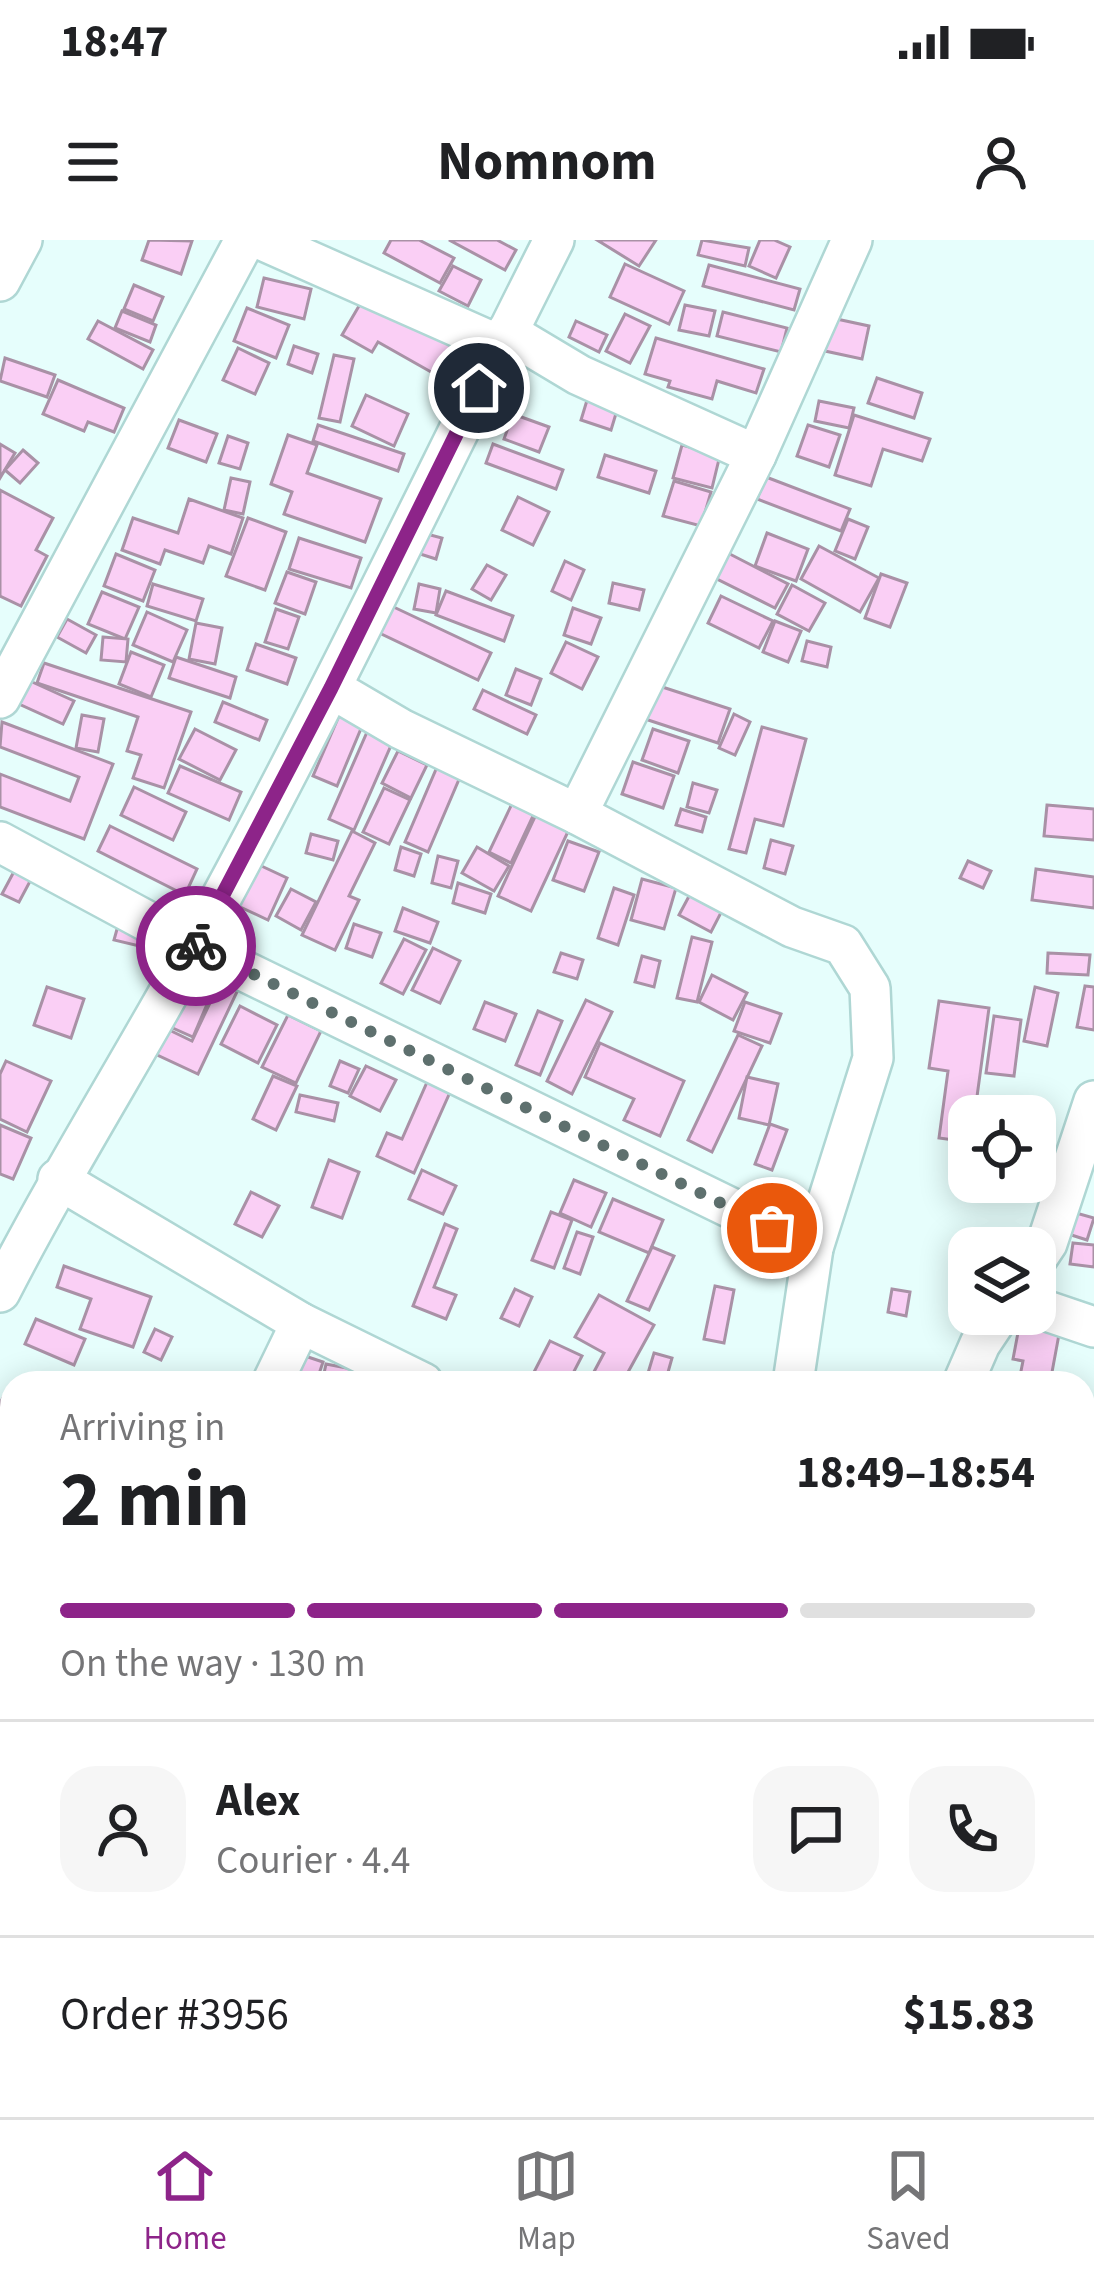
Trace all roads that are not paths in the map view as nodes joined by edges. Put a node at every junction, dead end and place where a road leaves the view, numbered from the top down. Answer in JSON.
{"nodes":[{"id":1,"x":22,"y":240,"type":"edge"},
{"id":2,"x":244,"y":240,"type":"edge"},
{"id":3,"x":262,"y":240,"type":"edge"},
{"id":4,"x":554,"y":240,"type":"edge"},
{"id":5,"x":852,"y":240,"type":"edge"},
{"id":6,"x":0,"y":281,"type":"edge"},
{"id":7,"x":504,"y":339,"type":"junction"},
{"id":8,"x":756,"y":455,"type":"junction"},
{"id":9,"x":331,"y":688,"type":"junction"},
{"id":10,"x":0,"y":698,"type":"edge"},
{"id":11,"x":577,"y":814,"type":"junction"},
{"id":12,"x":0,"y":842,"type":"edge"},
{"id":13,"x":195,"y":947,"type":"junction"},
{"id":14,"x":1094,"y":1101,"type":"edge"},
{"id":15,"x":58,"y":1179,"type":"junction"},
{"id":16,"x":1052,"y":1227,"type":"edge"},
{"id":17,"x":813,"y":1248,"type":"junction"},
{"id":18,"x":0,"y":1292,"type":"edge"},
{"id":19,"x":1056,"y":1314,"type":"edge"},
{"id":20,"x":301,"y":1322,"type":"junction"},
{"id":21,"x":1094,"y":1327,"type":"edge"},
{"id":22,"x":986,"y":1335,"type":"edge"},
{"id":23,"x":278,"y":1371,"type":"edge"},
{"id":24,"x":399,"y":1371,"type":"edge"},
{"id":25,"x":795,"y":1371,"type":"edge"},
{"id":26,"x":968,"y":1371,"type":"edge"}],
"edges":[{"from":1,"to":6,"type":"street"},
{"from":2,"to":10,"type":"street"},
{"from":3,"to":7,"type":"street"},
{"from":4,"to":7,"type":"street"},
{"from":5,"to":8,"type":"street"},
{"from":7,"to":8,"type":"street"},
{"from":7,"to":9,"type":"street"},
{"from":8,"to":11,"type":"street"},
{"from":9,"to":11,"type":"street"},
{"from":9,"to":13,"type":"street"},
{"from":11,"to":17,"type":"street"},
{"from":12,"to":13,"type":"street"},
{"from":13,"to":15,"type":"street"},
{"from":13,"to":17,"type":"street"},
{"from":14,"to":16,"type":"street"},
{"from":15,"to":18,"type":"street"},
{"from":15,"to":20,"type":"street"},
{"from":17,"to":25,"type":"street"},
{"from":19,"to":21,"type":"street"},
{"from":20,"to":23,"type":"street"},
{"from":20,"to":24,"type":"street"},
{"from":22,"to":26,"type":"street"}]}
